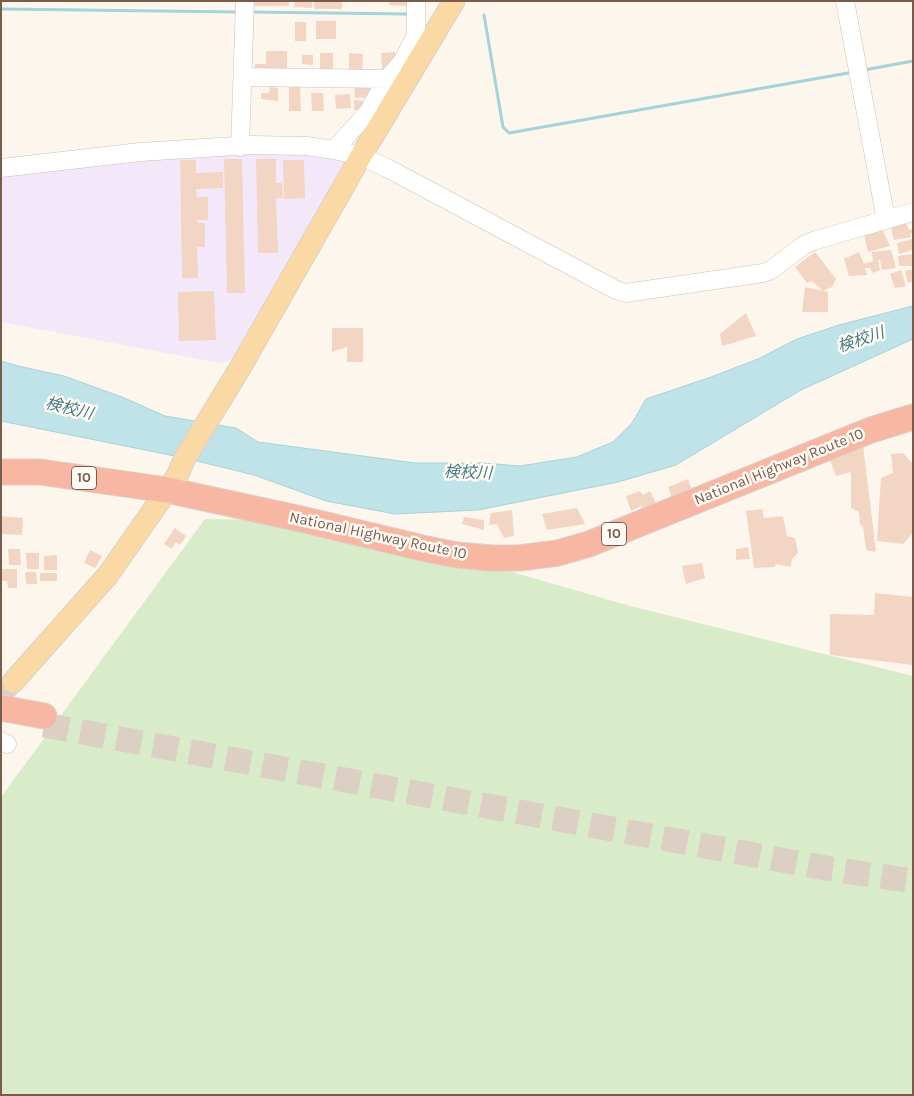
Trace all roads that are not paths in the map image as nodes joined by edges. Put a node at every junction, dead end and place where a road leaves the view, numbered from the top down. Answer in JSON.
{"nodes":[{"id":1,"x":245,"y":1,"type":"edge"},
{"id":2,"x":416,"y":1,"type":"edge"},
{"id":3,"x":454,"y":1,"type":"edge"},
{"id":4,"x":845,"y":1,"type":"edge"},
{"id":5,"x":243,"y":77,"type":"junction"},
{"id":6,"x":387,"y":79,"type":"junction"},
{"id":7,"x":240,"y":147,"type":"junction"},
{"id":8,"x":334,"y":150,"type":"junction"},
{"id":9,"x":361,"y":156,"type":"junction"},
{"id":10,"x":1,"y":168,"type":"edge"},
{"id":11,"x":913,"y":212,"type":"edge"},
{"id":12,"x":886,"y":220,"type":"junction"},
{"id":13,"x":913,"y":417,"type":"edge"},
{"id":14,"x":1,"y":472,"type":"edge"},
{"id":15,"x":172,"y":483,"type":"junction"},
{"id":16,"x":14,"y":682,"type":"tunnel mouth"},
{"id":17,"x":1,"y":708,"type":"edge"},
{"id":18,"x":1,"y":718,"type":"edge"}],
"edges":[{"from":1,"to":5,"type":"street"},
{"from":2,"to":6,"type":"street"},
{"from":3,"to":9,"type":"main road"},
{"from":4,"to":12,"type":"street"},
{"from":5,"to":6,"type":"street"},
{"from":5,"to":7,"type":"street"},
{"from":6,"to":8,"type":"street"},
{"from":7,"to":8,"type":"street"},
{"from":7,"to":10,"type":"street"},
{"from":8,"to":9,"type":"street"},
{"from":9,"to":12,"type":"street"},
{"from":9,"to":15,"type":"main road"},
{"from":11,"to":12,"type":"street"},
{"from":13,"to":15,"type":"highway","name":"National Highway Route 10","number":"10"},
{"from":14,"to":15,"type":"highway","name":"National Highway Route 10","number":"10"},
{"from":15,"to":16,"type":"main road"},
{"from":17,"to":18,"type":"highway"}]}
